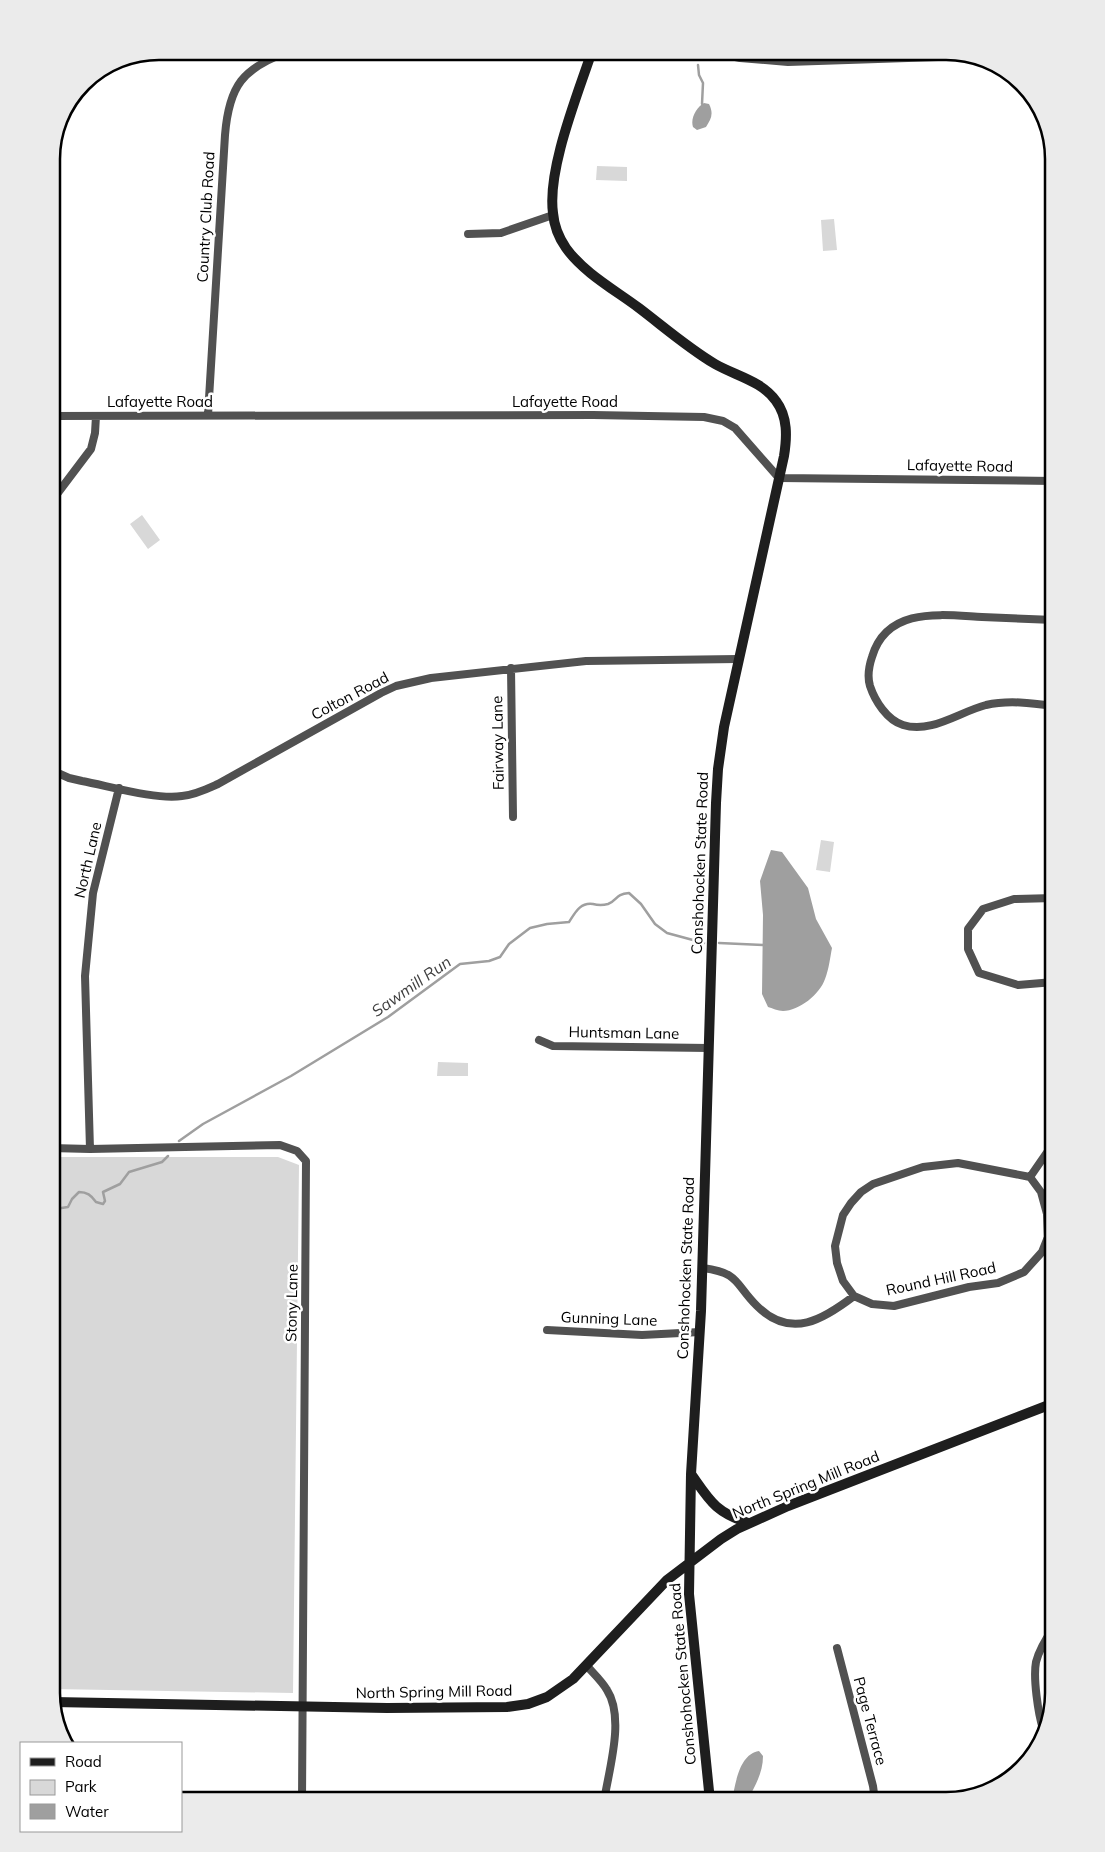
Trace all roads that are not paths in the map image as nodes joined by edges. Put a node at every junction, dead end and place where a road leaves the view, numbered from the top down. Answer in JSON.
{"nodes":[{"id":1,"x":268,"y":60,"type":"edge"},
{"id":2,"x":589,"y":60,"type":"edge"},
{"id":3,"x":764,"y":60,"type":"edge"},
{"id":4,"x":848,"y":60,"type":"edge"},
{"id":5,"x":553,"y":215,"type":"junction"},
{"id":6,"x":468,"y":234,"type":"dead end"},
{"id":7,"x":208,"y":415,"type":"junction"},
{"id":8,"x":60,"y":416,"type":"edge"},
{"id":9,"x":96,"y":416,"type":"junction"},
{"id":10,"x":779,"y":478,"type":"junction"},
{"id":11,"x":1045,"y":481,"type":"edge"},
{"id":12,"x":60,"y":490,"type":"edge"},
{"id":13,"x":1045,"y":620,"type":"edge"},
{"id":14,"x":738,"y":659,"type":"junction"},
{"id":15,"x":511,"y":668,"type":"junction"},
{"id":16,"x":1045,"y":705,"type":"edge"},
{"id":17,"x":60,"y":774,"type":"edge"},
{"id":18,"x":119,"y":788,"type":"junction"},
{"id":19,"x":513,"y":817,"type":"dead end"},
{"id":20,"x":1045,"y":898,"type":"edge"},
{"id":21,"x":1045,"y":982,"type":"edge"},
{"id":22,"x":539,"y":1040,"type":"dead end"},
{"id":23,"x":709,"y":1048,"type":"junction"},
{"id":24,"x":60,"y":1148,"type":"edge"},
{"id":25,"x":90,"y":1149,"type":"junction"},
{"id":26,"x":1045,"y":1155,"type":"edge"},
{"id":27,"x":1030,"y":1177,"type":"junction"},
{"id":28,"x":1045,"y":1207,"type":"edge"},
{"id":29,"x":1045,"y":1245,"type":"edge"},
{"id":30,"x":703,"y":1268,"type":"junction"},
{"id":31,"x":854,"y":1296,"type":"junction"},
{"id":32,"x":547,"y":1330,"type":"dead end"},
{"id":33,"x":700,"y":1332,"type":"junction"},
{"id":34,"x":1045,"y":1406,"type":"edge"},
{"id":35,"x":691,"y":1474,"type":"junction"},
{"id":36,"x":748,"y":1523,"type":"junction"},
{"id":37,"x":690,"y":1563,"type":"junction"},
{"id":38,"x":1045,"y":1640,"type":"edge"},
{"id":39,"x":837,"y":1648,"type":"dead end"},
{"id":40,"x":587,"y":1666,"type":"junction"},
{"id":41,"x":61,"y":1702,"type":"edge"},
{"id":42,"x":302,"y":1707,"type":"junction"},
{"id":43,"x":1041,"y":1722,"type":"edge"},
{"id":44,"x":302,"y":1792,"type":"edge"},
{"id":45,"x":605,"y":1792,"type":"edge"},
{"id":46,"x":709,"y":1792,"type":"edge"},
{"id":47,"x":874,"y":1792,"type":"edge"}],
"edges":[{"from":1,"to":7,"type":"street","name":"Country Club Road"},
{"from":2,"to":5,"type":"main road","name":"Conshohocken State Road"},
{"from":3,"to":4,"type":"street"},
{"from":5,"to":6,"type":"street"},
{"from":5,"to":10,"type":"main road","name":"Conshohocken State Road"},
{"from":7,"to":9,"type":"street","name":"Lafayette Road"},
{"from":7,"to":10,"type":"street","name":"Lafayette Road"},
{"from":8,"to":9,"type":"street","name":"Lafayette Road"},
{"from":9,"to":12,"type":"street"},
{"from":10,"to":11,"type":"street","name":"Lafayette Road"},
{"from":10,"to":14,"type":"main road","name":"Conshohocken State Road"},
{"from":13,"to":16,"type":"street"},
{"from":14,"to":15,"type":"street","name":"Colton Road"},
{"from":14,"to":23,"type":"main road","name":"Conshohocken State Road"},
{"from":15,"to":18,"type":"street","name":"Colton Road"},
{"from":15,"to":19,"type":"street","name":"Fairway Lane"},
{"from":17,"to":18,"type":"street","name":"Colton Road"},
{"from":18,"to":25,"type":"street","name":"North Lane"},
{"from":20,"to":21,"type":"street"},
{"from":22,"to":23,"type":"street","name":"Huntsman Lane"},
{"from":23,"to":30,"type":"main road","name":"Conshohocken State Road"},
{"from":24,"to":25,"type":"street","name":"Stony Lane"},
{"from":25,"to":42,"type":"street","name":"Stony Lane"},
{"from":26,"to":27,"type":"street"},
{"from":27,"to":28,"type":"street","name":"Round Hill Road"},
{"from":27,"to":31,"type":"street"},
{"from":29,"to":31,"type":"street","name":"Round Hill Road"},
{"from":30,"to":31,"type":"street"},
{"from":30,"to":33,"type":"main road","name":"Conshohocken State Road"},
{"from":32,"to":33,"type":"street","name":"Gunning Lane"},
{"from":33,"to":35,"type":"main road","name":"Conshohocken State Road"},
{"from":34,"to":36,"type":"main road","name":"North Spring Mill Road"},
{"from":35,"to":36,"type":"main road"},
{"from":35,"to":37,"type":"main road","name":"Conshohocken State Road"},
{"from":36,"to":37,"type":"main road","name":"North Spring Mill Road"},
{"from":37,"to":40,"type":"main road","name":"North Spring Mill Road"},
{"from":37,"to":46,"type":"main road","name":"Conshohocken State Road"},
{"from":38,"to":43,"type":"street"},
{"from":39,"to":47,"type":"street","name":"Page Terrace"},
{"from":40,"to":42,"type":"main road","name":"North Spring Mill Road"},
{"from":40,"to":45,"type":"street"},
{"from":41,"to":42,"type":"main road","name":"North Spring Mill Road"},
{"from":42,"to":44,"type":"street","name":"Stony Lane"}]}
